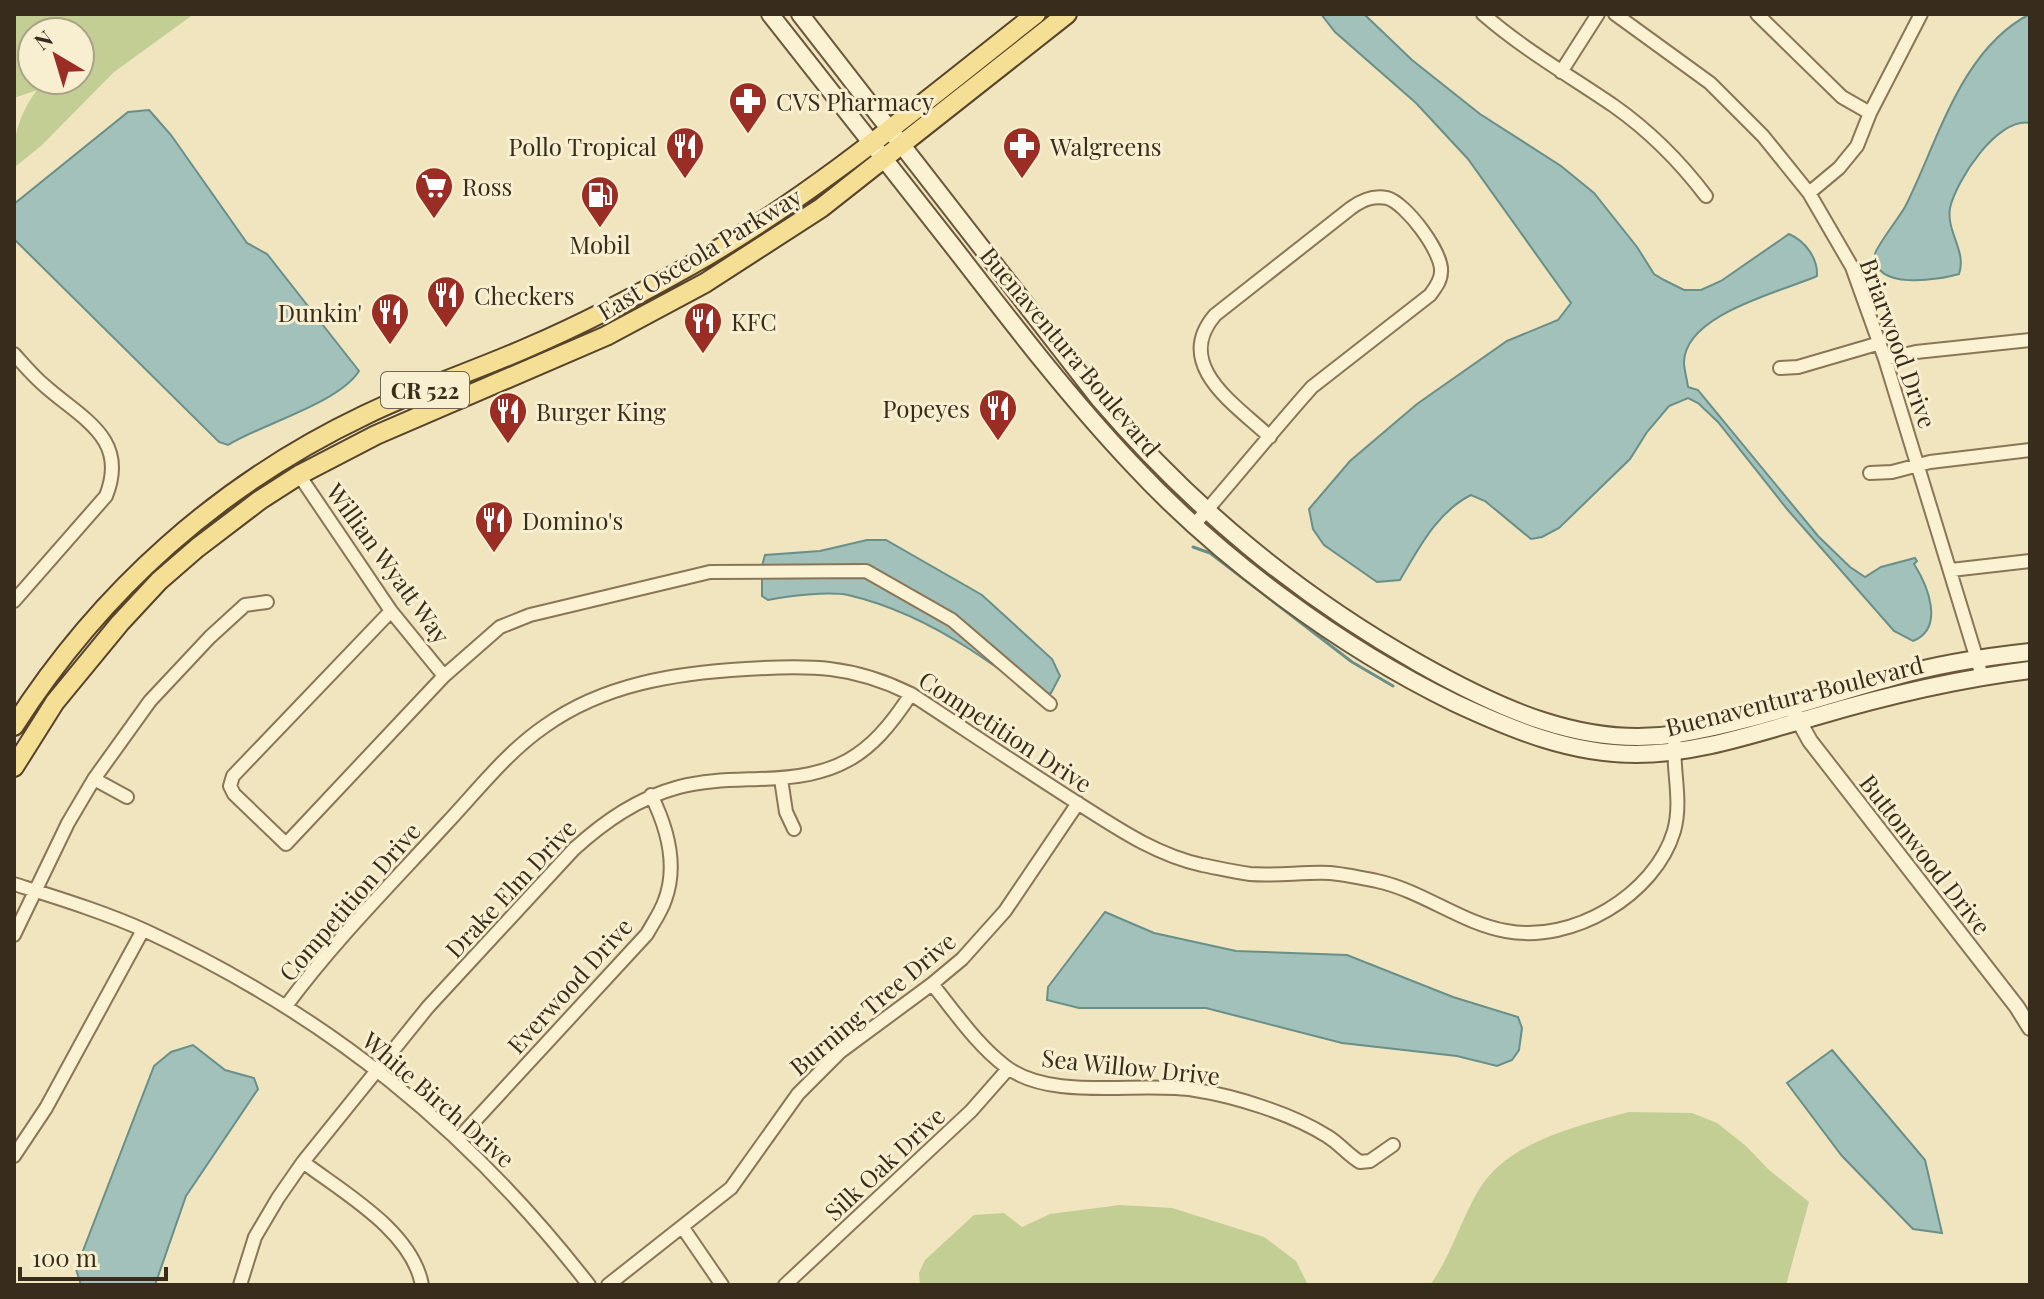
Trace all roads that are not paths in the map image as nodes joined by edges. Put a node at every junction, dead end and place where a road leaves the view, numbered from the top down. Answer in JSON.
{"nodes":[{"id":1,"x":770,"y":14,"type":"edge"},
{"id":2,"x":800,"y":14,"type":"edge"},
{"id":3,"x":1036,"y":14,"type":"edge"},
{"id":4,"x":1067,"y":14,"type":"edge"},
{"id":5,"x":1483,"y":14,"type":"edge"},
{"id":6,"x":1598,"y":14,"type":"edge"},
{"id":7,"x":1615,"y":14,"type":"edge"},
{"id":8,"x":1921,"y":14,"type":"edge"},
{"id":9,"x":1767,"y":17,"type":"edge"},
{"id":10,"x":1561,"y":72,"type":"junction"},
{"id":11,"x":1870,"y":113,"type":"junction"},
{"id":12,"x":890,"y":128,"type":"junction"},
{"id":13,"x":871,"y":143,"type":"junction"},
{"id":14,"x":902,"y":144,"type":"junction"},
{"id":15,"x":884,"y":159,"type":"junction"},
{"id":16,"x":1809,"y":193,"type":"junction"},
{"id":17,"x":1706,"y":196,"type":"dead end"},
{"id":18,"x":1043,"y":324,"type":"junction"},
{"id":19,"x":1023,"y":337,"type":"junction"},
{"id":20,"x":2030,"y":340,"type":"edge"},
{"id":21,"x":1880,"y":343,"type":"junction"},
{"id":22,"x":528,"y":348,"type":"junction"},
{"id":23,"x":14,"y":354,"type":"edge"},
{"id":24,"x":1885,"y":359,"type":"junction"},
{"id":25,"x":535,"y":367,"type":"junction"},
{"id":26,"x":1780,"y":368,"type":"dead end"},
{"id":27,"x":1270,"y":437,"type":"junction"},
{"id":28,"x":2030,"y":450,"type":"edge"},
{"id":29,"x":1918,"y":464,"type":"junction"},
{"id":30,"x":1870,"y":473,"type":"dead end"},
{"id":31,"x":299,"y":475,"type":"junction"},
{"id":32,"x":1206,"y":511,"type":"junction"},
{"id":33,"x":1194,"y":525,"type":"junction"},
{"id":34,"x":2030,"y":561,"type":"edge"},
{"id":35,"x":1951,"y":570,"type":"junction"},
{"id":36,"x":14,"y":601,"type":"edge"},
{"id":37,"x":267,"y":602,"type":"dead end"},
{"id":38,"x":391,"y":611,"type":"junction"},
{"id":39,"x":2030,"y":652,"type":"edge"},
{"id":40,"x":1977,"y":658,"type":"junction"},
{"id":41,"x":2030,"y":670,"type":"edge"},
{"id":42,"x":444,"y":676,"type":"junction"},
{"id":43,"x":1982,"y":676,"type":"junction"},
{"id":44,"x":911,"y":694,"type":"junction"},
{"id":45,"x":1050,"y":704,"type":"dead end"},
{"id":46,"x":1795,"y":714,"type":"junction"},
{"id":47,"x":14,"y":726,"type":"edge"},
{"id":48,"x":1675,"y":734,"type":"junction"},
{"id":49,"x":1673,"y":752,"type":"junction"},
{"id":50,"x":14,"y":767,"type":"edge"},
{"id":51,"x":94,"y":779,"type":"junction"},
{"id":52,"x":781,"y":779,"type":"junction"},
{"id":53,"x":651,"y":795,"type":"junction"},
{"id":54,"x":127,"y":797,"type":"dead end"},
{"id":55,"x":1078,"y":803,"type":"junction"},
{"id":56,"x":794,"y":829,"type":"dead end"},
{"id":57,"x":14,"y":884,"type":"edge"},
{"id":58,"x":37,"y":891,"type":"junction"},
{"id":59,"x":143,"y":930,"type":"junction"},
{"id":60,"x":14,"y":935,"type":"edge"},
{"id":61,"x":932,"y":984,"type":"junction"},
{"id":62,"x":286,"y":1006,"type":"junction"},
{"id":63,"x":2030,"y":1028,"type":"edge"},
{"id":64,"x":377,"y":1069,"type":"junction"},
{"id":65,"x":1008,"y":1069,"type":"junction"},
{"id":66,"x":458,"y":1139,"type":"junction"},
{"id":67,"x":1393,"y":1145,"type":"dead end"},
{"id":68,"x":14,"y":1156,"type":"edge"},
{"id":69,"x":303,"y":1162,"type":"junction"},
{"id":70,"x":683,"y":1228,"type":"junction"},
{"id":71,"x":240,"y":1285,"type":"edge"},
{"id":72,"x":422,"y":1285,"type":"edge"},
{"id":73,"x":589,"y":1285,"type":"edge"},
{"id":74,"x":608,"y":1285,"type":"edge"},
{"id":75,"x":722,"y":1285,"type":"edge"},
{"id":76,"x":785,"y":1285,"type":"edge"}],
"edges":[{"from":1,"to":13,"type":"main road","name":"Buenaventura Boulevard"},
{"from":2,"to":12,"type":"main road","name":"Buenaventura Boulevard"},
{"from":3,"to":12,"type":"main road","name":"East Osceola Parkway","number":"CR 522"},
{"from":4,"to":14,"type":"main road","name":"East Osceola Parkway","number":"CR 522"},
{"from":5,"to":10,"type":"street"},
{"from":6,"to":10,"type":"street"},
{"from":7,"to":16,"type":"street","name":"Briarwood Drive"},
{"from":8,"to":11,"type":"street"},
{"from":9,"to":11,"type":"street"},
{"from":10,"to":17,"type":"street"},
{"from":11,"to":16,"type":"street"},
{"from":12,"to":13,"type":"main road","name":"East Osceola Parkway","number":"CR 522"},
{"from":12,"to":14,"type":"main road","name":"Buenaventura Boulevard"},
{"from":13,"to":15,"type":"main road","name":"Buenaventura Boulevard"},
{"from":13,"to":22,"type":"main road","name":"East Osceola Parkway","number":"CR 522"},
{"from":14,"to":15,"type":"main road","name":"East Osceola Parkway","number":"CR 522"},
{"from":14,"to":18,"type":"main road","name":"Buenaventura Boulevard"},
{"from":15,"to":19,"type":"main road","name":"Buenaventura Boulevard"},
{"from":15,"to":25,"type":"main road","name":"East Osceola Parkway","number":"CR 522"},
{"from":16,"to":21,"type":"street","name":"Briarwood Drive"},
{"from":18,"to":19,"type":"street"},
{"from":18,"to":32,"type":"main road","name":"Buenaventura Boulevard"},
{"from":19,"to":33,"type":"main road","name":"Buenaventura Boulevard"},
{"from":20,"to":24,"type":"street"},
{"from":21,"to":24,"type":"street","name":"Briarwood Drive"},
{"from":21,"to":26,"type":"street"},
{"from":22,"to":25,"type":"street"},
{"from":22,"to":47,"type":"main road","name":"East Osceola Parkway","number":"CR 522"},
{"from":23,"to":36,"type":"street"},
{"from":24,"to":29,"type":"street","name":"Briarwood Drive"},
{"from":25,"to":31,"type":"main road","name":"East Osceola Parkway","number":"CR 522"},
{"from":27,"to":27,"type":"street"},
{"from":27,"to":32,"type":"street"},
{"from":28,"to":29,"type":"street"},
{"from":29,"to":30,"type":"street"},
{"from":29,"to":35,"type":"street","name":"Briarwood Drive"},
{"from":31,"to":38,"type":"street","name":"Willian Wyatt Way"},
{"from":31,"to":50,"type":"main road","name":"East Osceola Parkway","number":"CR 522"},
{"from":32,"to":33,"type":"street"},
{"from":32,"to":48,"type":"main road","name":"Buenaventura Boulevard"},
{"from":33,"to":49,"type":"main road","name":"Buenaventura Boulevard"},
{"from":34,"to":35,"type":"street"},
{"from":35,"to":40,"type":"street","name":"Briarwood Drive"},
{"from":37,"to":51,"type":"street"},
{"from":38,"to":42,"type":"street","name":"Willian Wyatt Way"},
{"from":38,"to":42,"type":"street"},
{"from":39,"to":40,"type":"main road","name":"Buenaventura Boulevard"},
{"from":40,"to":43,"type":"street","name":"Briarwood Drive"},
{"from":40,"to":46,"type":"main road","name":"Buenaventura Boulevard"},
{"from":41,"to":43,"type":"main road","name":"Buenaventura Boulevard"},
{"from":42,"to":45,"type":"street"},
{"from":43,"to":46,"type":"main road","name":"Buenaventura Boulevard"},
{"from":44,"to":52,"type":"street","name":"Drake Elm Drive"},
{"from":44,"to":55,"type":"street","name":"Competition Drive"},
{"from":44,"to":62,"type":"street","name":"Competition Drive"},
{"from":46,"to":48,"type":"main road","name":"Buenaventura Boulevard"},
{"from":46,"to":49,"type":"main road","name":"Buenaventura Boulevard"},
{"from":46,"to":63,"type":"street","name":"Buttonwood Drive"},
{"from":48,"to":49,"type":"street","name":"Competition Drive"},
{"from":49,"to":55,"type":"street","name":"Competition Drive"},
{"from":51,"to":54,"type":"street"},
{"from":51,"to":58,"type":"street"},
{"from":52,"to":53,"type":"street","name":"Drake Elm Drive"},
{"from":52,"to":56,"type":"street"},
{"from":53,"to":64,"type":"street","name":"Drake Elm Drive"},
{"from":53,"to":66,"type":"street","name":"Everwood Drive"},
{"from":55,"to":61,"type":"street","name":"Burning Tree Drive"},
{"from":57,"to":58,"type":"street","name":"White Birch Drive"},
{"from":58,"to":59,"type":"street","name":"White Birch Drive"},
{"from":58,"to":60,"type":"street"},
{"from":59,"to":62,"type":"street","name":"White Birch Drive"},
{"from":59,"to":68,"type":"street"},
{"from":61,"to":65,"type":"street","name":"Sea Willow Drive"},
{"from":61,"to":70,"type":"street","name":"Burning Tree Drive"},
{"from":62,"to":64,"type":"street","name":"White Birch Drive"},
{"from":64,"to":66,"type":"street","name":"White Birch Drive"},
{"from":64,"to":69,"type":"street","name":"Drake Elm Drive"},
{"from":65,"to":67,"type":"street","name":"Sea Willow Drive"},
{"from":65,"to":76,"type":"street","name":"Silk Oak Drive"},
{"from":66,"to":73,"type":"street","name":"White Birch Drive"},
{"from":69,"to":71,"type":"street","name":"Drake Elm Drive"},
{"from":69,"to":72,"type":"street"},
{"from":70,"to":74,"type":"street","name":"Burning Tree Drive"},
{"from":70,"to":75,"type":"street"}]}
